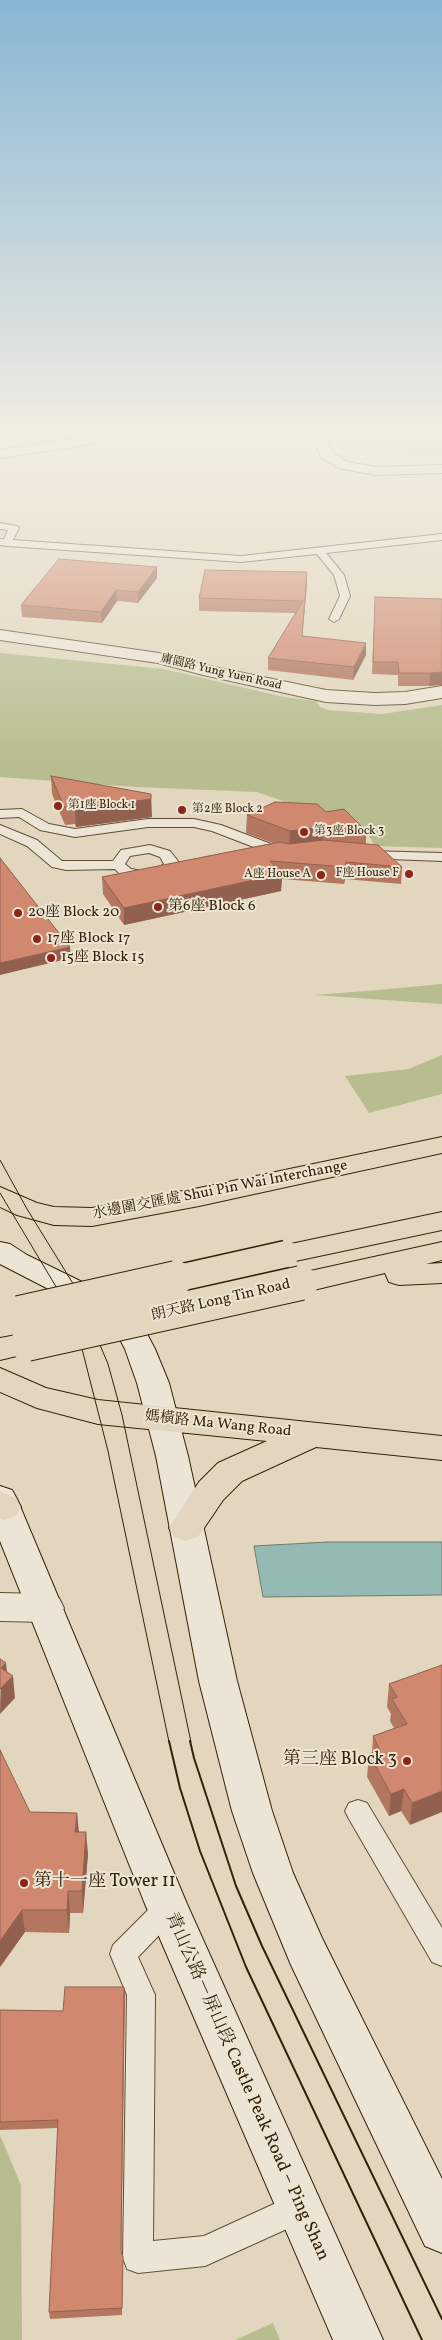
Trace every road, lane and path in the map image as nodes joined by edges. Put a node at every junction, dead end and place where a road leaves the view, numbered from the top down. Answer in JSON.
{"nodes":[{"id":1,"x":6,"y":542,"type":"edge"},
{"id":2,"x":388,"y":542,"type":"edge"},
{"id":3,"x":319,"y":550,"type":"junction"},
{"id":4,"x":334,"y":619,"type":"dead end"},
{"id":5,"x":0,"y":635,"type":"edge"},
{"id":6,"x":442,"y":692,"type":"edge"},
{"id":7,"x":0,"y":814,"type":"edge"},
{"id":8,"x":0,"y":829,"type":"edge"},
{"id":9,"x":294,"y":854,"type":"edge"},
{"id":10,"x":356,"y":854,"type":"edge"},
{"id":11,"x":442,"y":857,"type":"edge"},
{"id":12,"x":118,"y":865,"type":"junction"},
{"id":13,"x":170,"y":866,"type":"junction"},
{"id":14,"x":185,"y":867,"type":"edge"},
{"id":15,"x":442,"y":1144,"type":"edge"},
{"id":16,"x":0,"y":1196,"type":"edge"},
{"id":17,"x":442,"y":1215,"type":"edge"},
{"id":18,"x":442,"y":1221,"type":"edge"},
{"id":19,"x":362,"y":1238,"type":"junction"},
{"id":20,"x":0,"y":1251,"type":"edge"},
{"id":21,"x":442,"y":1252,"type":"edge"},
{"id":22,"x":442,"y":1272,"type":"edge"},
{"id":23,"x":310,"y":1281,"type":"junction"},
{"id":24,"x":0,"y":1317,"type":"edge"},
{"id":25,"x":0,"y":1349,"type":"edge"},
{"id":26,"x":0,"y":1380,"type":"edge"},
{"id":27,"x":162,"y":1419,"type":"junction"},
{"id":28,"x":312,"y":1435,"type":"junction"},
{"id":29,"x":442,"y":1448,"type":"edge"},
{"id":30,"x":1,"y":1504,"type":"edge"},
{"id":31,"x":186,"y":1528,"type":"junction"},
{"id":32,"x":0,"y":1607,"type":"edge"},
{"id":33,"x":46,"y":1608,"type":"junction"},
{"id":34,"x":358,"y":1811,"type":"dead end"},
{"id":35,"x":166,"y":1904,"type":"junction"},
{"id":36,"x":442,"y":1953,"type":"edge"},
{"id":37,"x":298,"y":2208,"type":"junction"},
{"id":38,"x":442,"y":2229,"type":"edge"},
{"id":39,"x":358,"y":2340,"type":"edge"}],
"edges":[{"from":1,"to":3,"type":"lane"},
{"from":2,"to":3,"type":"lane"},
{"from":3,"to":4,"type":"lane"},
{"from":5,"to":6,"type":"main road","name":"庸園路 Yung Yuen Road"},
{"from":7,"to":9,"type":"lane"},
{"from":8,"to":12,"type":"lane"},
{"from":10,"to":11,"type":"lane"},
{"from":12,"to":13,"type":"lane"},
{"from":12,"to":13,"type":"lane"},
{"from":13,"to":14,"type":"lane"},
{"from":15,"to":16,"type":"main road","name":"水邊圍交匯處 Shui Pin Wai Interchange"},
{"from":17,"to":19,"type":"main road"},
{"from":18,"to":19,"type":"main road","name":"朗天路 Long Tin Road"},
{"from":19,"to":24,"type":"main road","name":"朗天路 Long Tin Road","bridge":true},
{"from":20,"to":27,"type":"main road"},
{"from":21,"to":23,"type":"main road","name":"朗天路 Long Tin Road"},
{"from":22,"to":23,"type":"main road"},
{"from":23,"to":25,"type":"main road","name":"朗天路 Long Tin Road","bridge":true},
{"from":26,"to":27,"type":"main road","name":"媽橫路 Ma Wang Road"},
{"from":27,"to":28,"type":"main road","name":"媽橫路 Ma Wang Road"},
{"from":27,"to":31,"type":"main road"},
{"from":28,"to":29,"type":"main road","name":"媽橫路 Ma Wang Road"},
{"from":28,"to":31,"type":"main road"},
{"from":30,"to":33,"type":"main road","name":"青山公路－屏山段 Castle Peak Road – Ping Shan"},
{"from":31,"to":38,"type":"main road"},
{"from":32,"to":33,"type":"main road"},
{"from":33,"to":35,"type":"main road","name":"青山公路－屏山段 Castle Peak Road – Ping Shan"},
{"from":34,"to":36,"type":"lane"},
{"from":35,"to":37,"type":"main road","name":"青山公路－屏山段 Castle Peak Road – Ping Shan"},
{"from":35,"to":37,"type":"lane"},
{"from":37,"to":39,"type":"main road","name":"青山公路－屏山段 Castle Peak Road – Ping Shan"}]}
